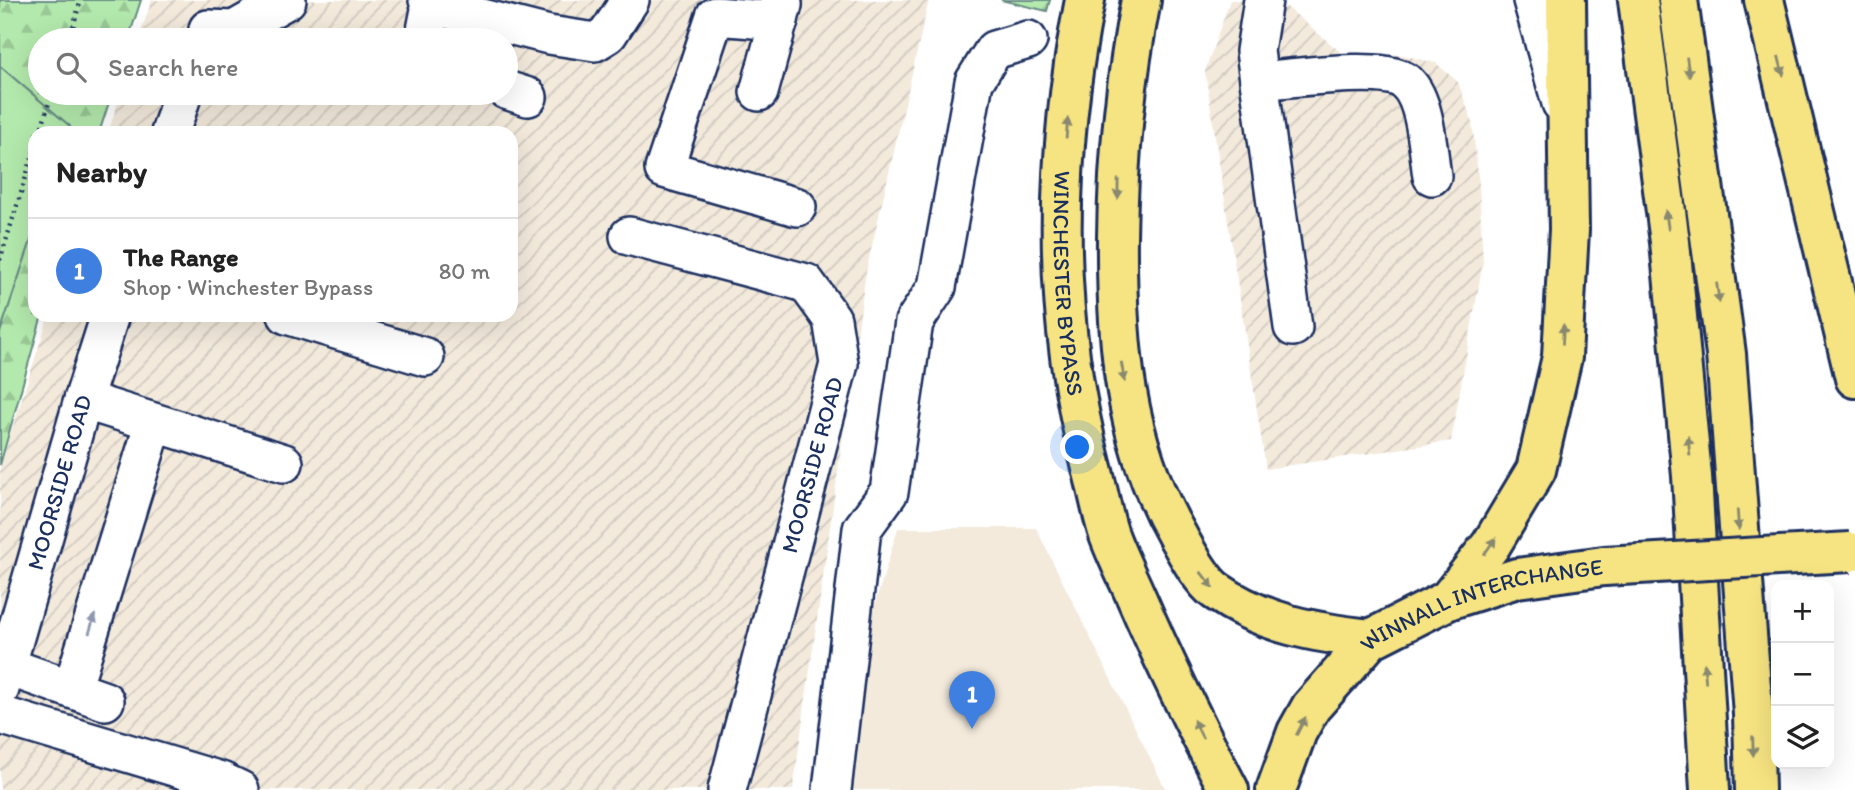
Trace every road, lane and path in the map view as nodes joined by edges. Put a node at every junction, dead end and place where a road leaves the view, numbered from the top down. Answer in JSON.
{"nodes":[{"id":1,"x":81,"y":0,"type":"edge"},
{"id":2,"x":287,"y":0,"type":"edge"},
{"id":3,"x":630,"y":0,"type":"edge"},
{"id":4,"x":1084,"y":0,"type":"edge"},
{"id":5,"x":1141,"y":0,"type":"edge"},
{"id":6,"x":1160,"y":0,"type":"edge"},
{"id":7,"x":1263,"y":0,"type":"edge"},
{"id":8,"x":1532,"y":0,"type":"edge"},
{"id":9,"x":1566,"y":0,"type":"edge"},
{"id":10,"x":1638,"y":0,"type":"edge"},
{"id":11,"x":1678,"y":0,"type":"edge"},
{"id":12,"x":1764,"y":0,"type":"edge"},
{"id":13,"x":429,"y":3,"type":"edge"},
{"id":14,"x":778,"y":10,"type":"edge"},
{"id":15,"x":73,"y":28,"type":"edge"},
{"id":16,"x":238,"y":28,"type":"edge"},
{"id":17,"x":426,"y":28,"type":"edge"},
{"id":18,"x":1028,"y":40,"type":"dead end"},
{"id":19,"x":1259,"y":81,"type":"junction"},
{"id":20,"x":759,"y":92,"type":"dead end"},
{"id":21,"x":1124,"y":98,"type":"junction"},
{"id":22,"x":48,"y":105,"type":"edge"},
{"id":23,"x":179,"y":105,"type":"edge"},
{"id":24,"x":42,"y":126,"type":"edge"},
{"id":25,"x":172,"y":126,"type":"edge"},
{"id":26,"x":1569,"y":135,"type":"junction"},
{"id":27,"x":28,"y":170,"type":"edge"},
{"id":28,"x":1432,"y":176,"type":"dead end"},
{"id":29,"x":797,"y":207,"type":"dead end"},
{"id":30,"x":629,"y":236,"type":"dead end"},
{"id":31,"x":0,"y":260,"type":"edge"},
{"id":32,"x":108,"y":322,"type":"edge"},
{"id":33,"x":310,"y":322,"type":"edge"},
{"id":34,"x":1293,"y":327,"type":"dead end"},
{"id":35,"x":425,"y":357,"type":"dead end"},
{"id":36,"x":1855,"y":378,"type":"edge"},
{"id":37,"x":83,"y":400,"type":"junction"},
{"id":38,"x":154,"y":423,"type":"junction"},
{"id":39,"x":284,"y":463,"type":"dead end"},
{"id":40,"x":1853,"y":553,"type":"edge"},
{"id":41,"x":1448,"y":600,"type":"junction"},
{"id":42,"x":1371,"y":639,"type":"junction"},
{"id":43,"x":3,"y":677,"type":"edge"},
{"id":44,"x":0,"y":715,"type":"edge"},
{"id":45,"x":240,"y":790,"type":"edge"},
{"id":46,"x":727,"y":790,"type":"edge"},
{"id":47,"x":832,"y":790,"type":"edge"},
{"id":48,"x":1229,"y":790,"type":"edge"},
{"id":49,"x":1276,"y":790,"type":"edge"},
{"id":50,"x":1710,"y":790,"type":"edge"},
{"id":51,"x":1755,"y":790,"type":"edge"}],
"edges":[{"from":1,"to":15,"type":"path"},
{"from":2,"to":16,"type":"street"},
{"from":3,"to":13,"type":"street"},
{"from":48,"to":4,"type":"highway","name":"WINCHESTER BYPASS","one_way":true},
{"from":5,"to":21,"type":"highway","name":"WINCHESTER BYPASS"},
{"from":6,"to":21,"type":"street"},
{"from":7,"to":19,"type":"street"},
{"from":8,"to":26,"type":"street"},
{"from":9,"to":26,"type":"highway"},
{"from":50,"to":10,"type":"highway","one_way":true},
{"from":11,"to":51,"type":"highway","one_way":true},
{"from":12,"to":36,"type":"highway","one_way":true},
{"from":13,"to":17,"type":"street"},
{"from":14,"to":20,"type":"street"},
{"from":14,"to":29,"type":"street"},
{"from":18,"to":47,"type":"street"},
{"from":19,"to":28,"type":"street"},
{"from":19,"to":34,"type":"street"},
{"from":21,"to":42,"type":"highway","name":"WINCHESTER BYPASS","one_way":true},
{"from":22,"to":24,"type":"path"},
{"from":23,"to":25,"type":"street"},
{"from":41,"to":26,"type":"highway","one_way":true},
{"from":27,"to":31,"type":"path"},
{"from":30,"to":46,"type":"street","name":"MOORSIDE ROAD"},
{"from":32,"to":37,"type":"street","name":"MOORSIDE ROAD"},
{"from":33,"to":35,"type":"street"},
{"from":37,"to":38,"type":"street"},
{"from":37,"to":43,"type":"street","name":"MOORSIDE ROAD"},
{"from":38,"to":39,"type":"street"},
{"from":43,"to":38,"type":"street","one_way":true},
{"from":40,"to":41,"type":"highway","name":"WINNALL INTERCHANGE","bridge":true},
{"from":41,"to":42,"type":"highway","name":"WINNALL INTERCHANGE"},
{"from":49,"to":42,"type":"highway","name":"WINNALL INTERCHANGE","one_way":true},
{"from":44,"to":45,"type":"street"}]}
